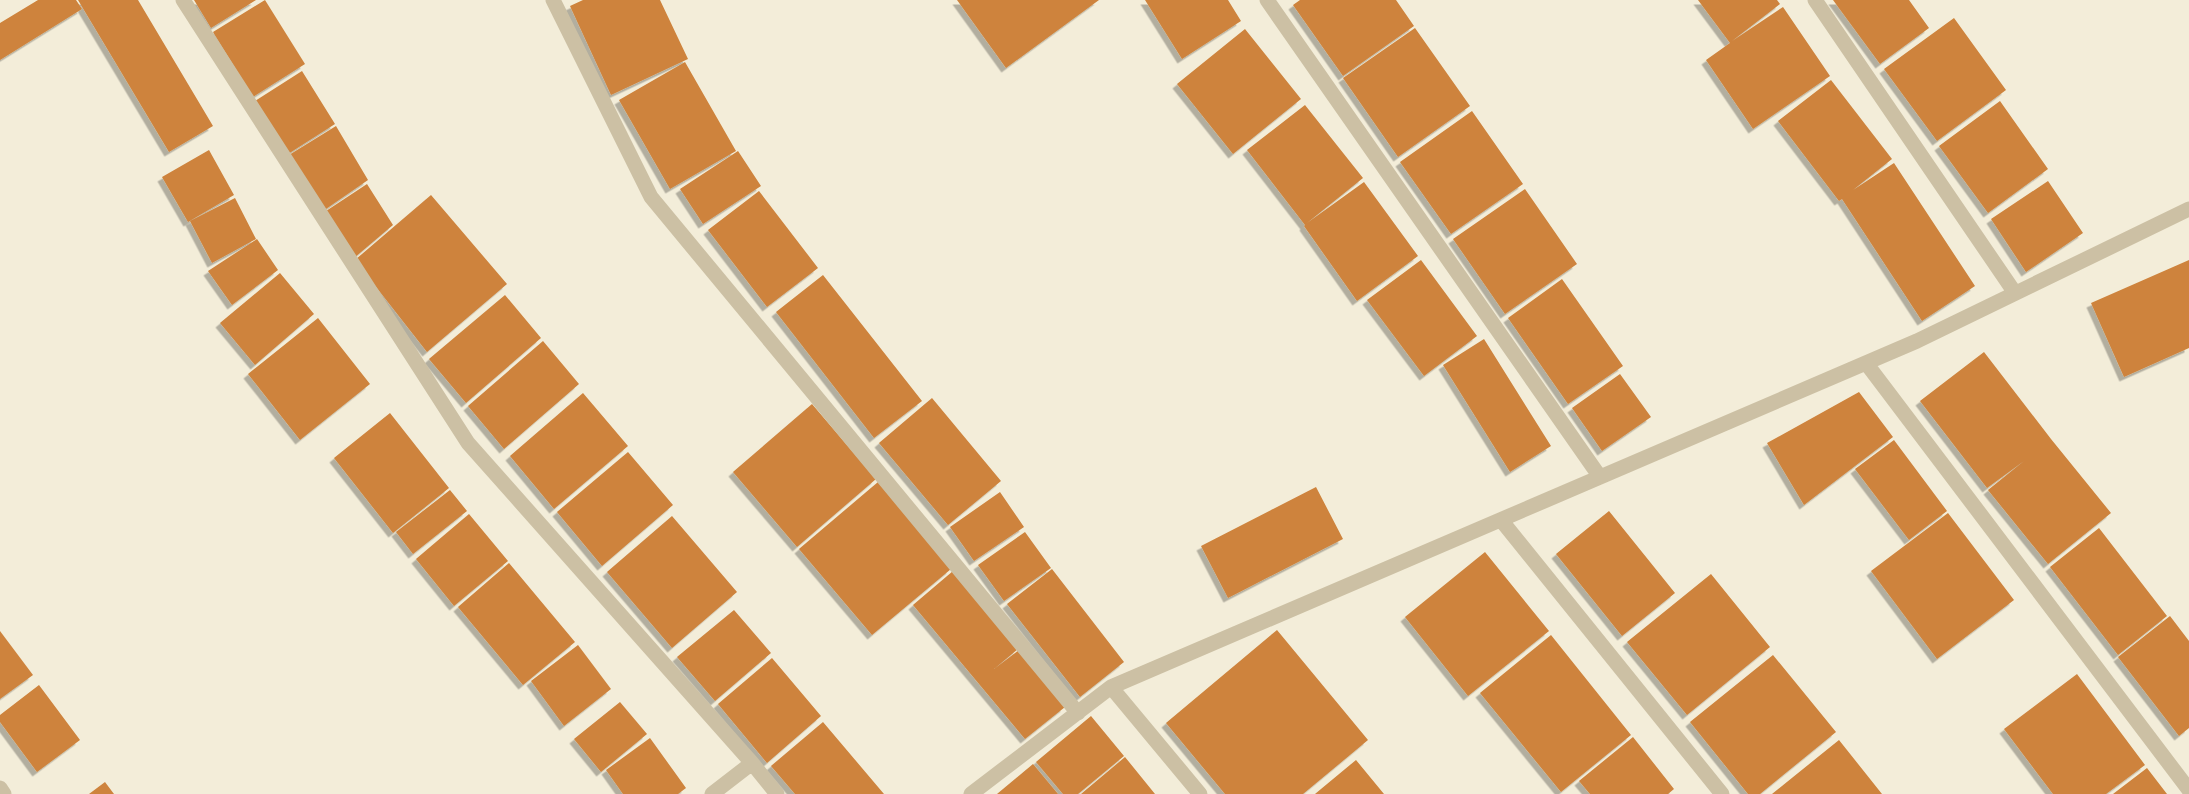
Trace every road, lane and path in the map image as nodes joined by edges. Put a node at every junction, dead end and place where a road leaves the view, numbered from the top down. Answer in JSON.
{"nodes":[{"id":1,"x":183,"y":0,"type":"edge"},
{"id":2,"x":553,"y":0,"type":"edge"},
{"id":3,"x":1267,"y":0,"type":"edge"},
{"id":4,"x":1815,"y":0,"type":"edge"},
{"id":5,"x":2189,"y":209,"type":"edge"},
{"id":6,"x":2015,"y":293,"type":"junction"},
{"id":7,"x":1866,"y":363,"type":"junction"},
{"id":8,"x":1600,"y":477,"type":"junction"},
{"id":9,"x":1501,"y":520,"type":"junction"},
{"id":10,"x":1111,"y":687,"type":"junction"},
{"id":11,"x":1078,"y":713,"type":"junction"},
{"id":12,"x":752,"y":763,"type":"junction"},
{"id":13,"x":0,"y":788,"type":"edge"},
{"id":14,"x":2189,"y":790,"type":"edge"},
{"id":15,"x":4,"y":794,"type":"edge"},
{"id":16,"x":712,"y":794,"type":"edge"},
{"id":17,"x":777,"y":794,"type":"edge"},
{"id":18,"x":971,"y":794,"type":"edge"},
{"id":19,"x":1200,"y":794,"type":"edge"},
{"id":20,"x":1722,"y":794,"type":"edge"}],
"edges":[{"from":1,"to":12,"type":"street"},
{"from":2,"to":11,"type":"street"},
{"from":3,"to":8,"type":"street"},
{"from":4,"to":6,"type":"street"},
{"from":5,"to":6,"type":"street"},
{"from":6,"to":7,"type":"street"},
{"from":7,"to":8,"type":"street"},
{"from":7,"to":14,"type":"street"},
{"from":8,"to":9,"type":"street"},
{"from":9,"to":10,"type":"street"},
{"from":9,"to":20,"type":"street"},
{"from":10,"to":11,"type":"street"},
{"from":10,"to":19,"type":"street"},
{"from":11,"to":18,"type":"street"},
{"from":12,"to":16,"type":"street"},
{"from":12,"to":17,"type":"street"},
{"from":13,"to":15,"type":"street"}]}
